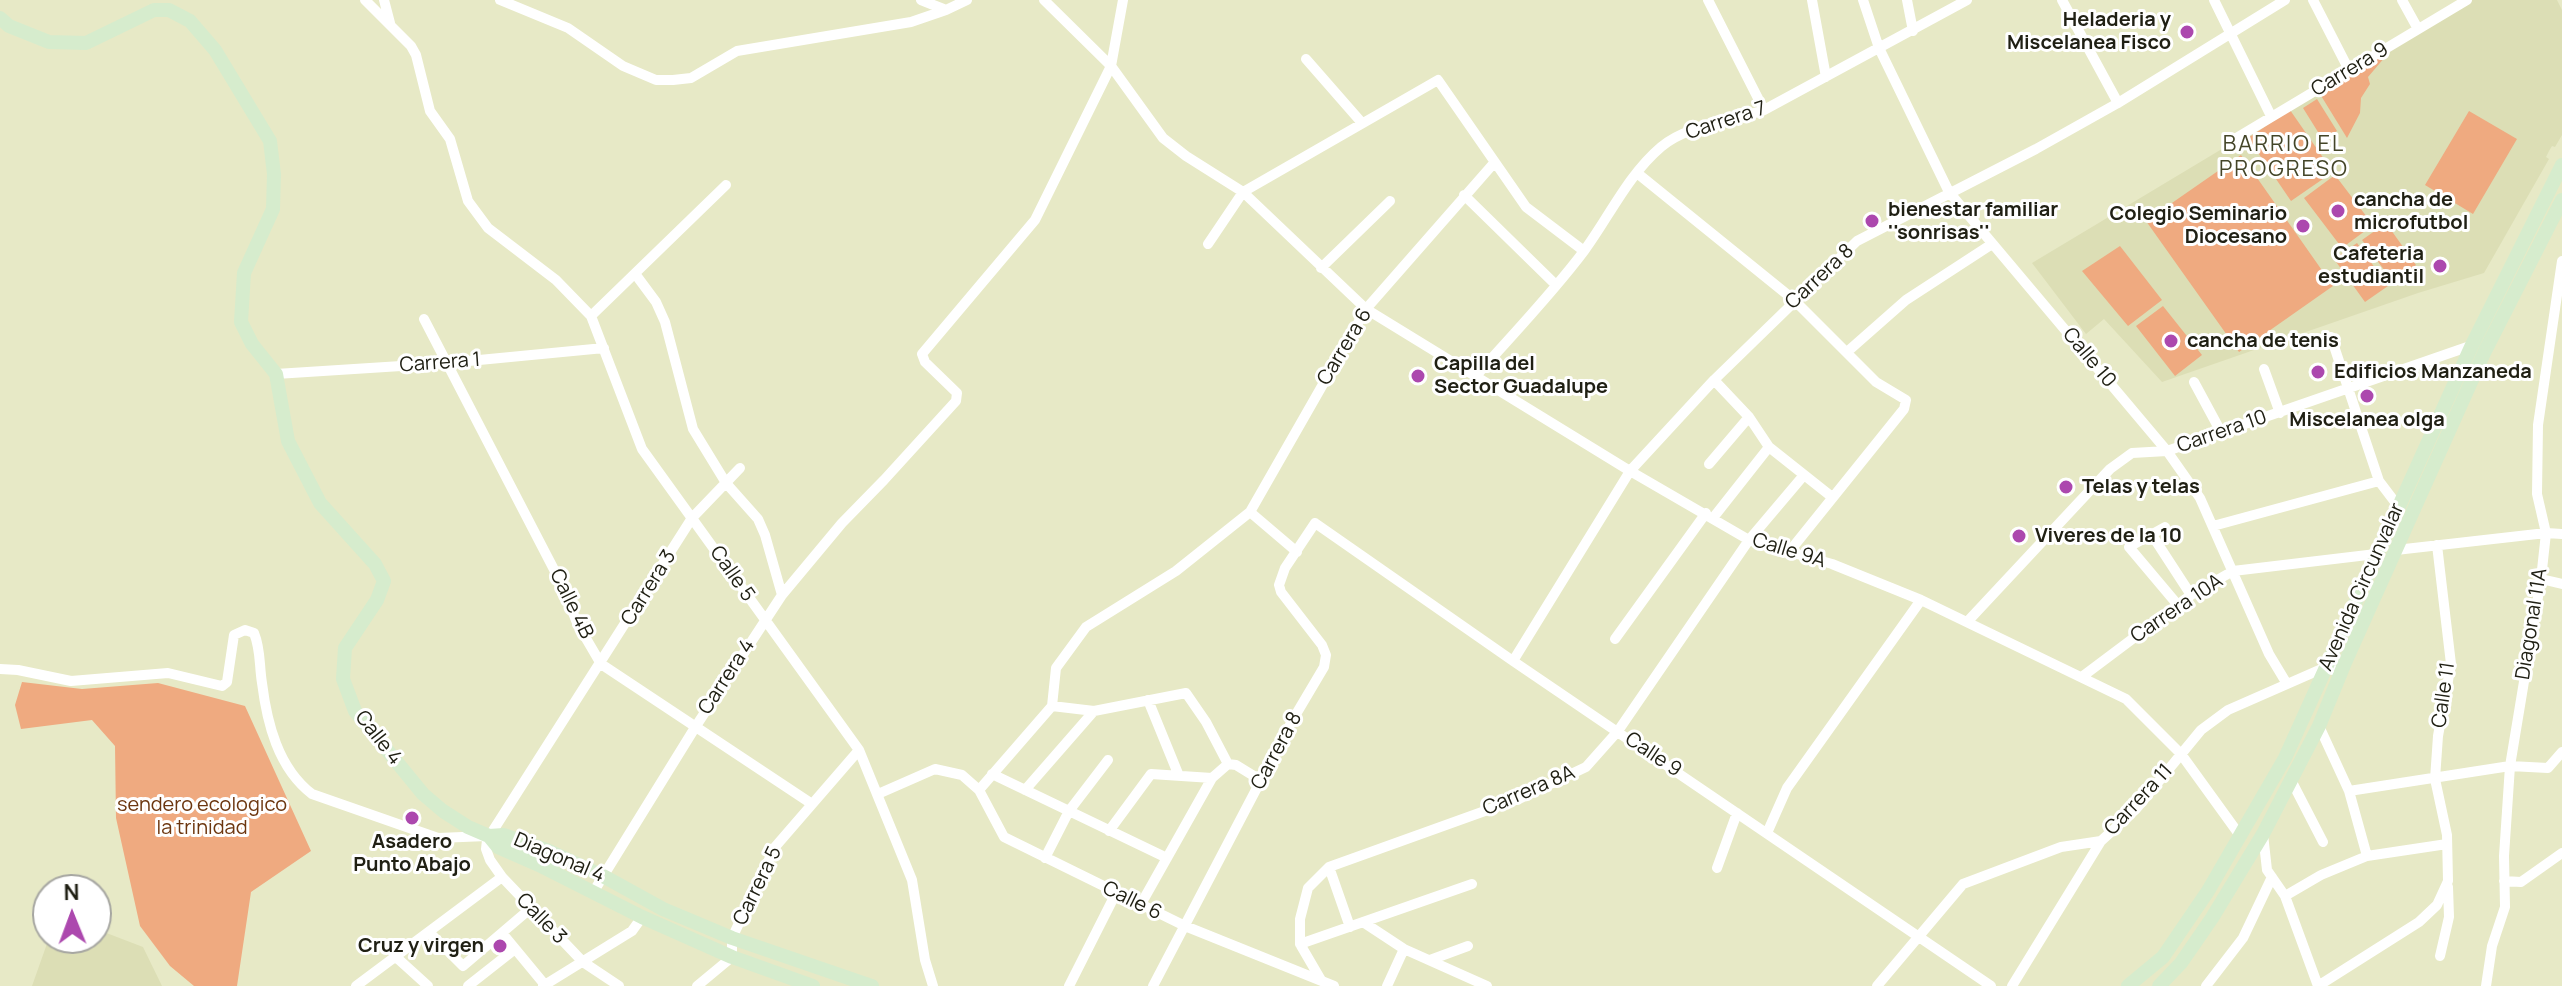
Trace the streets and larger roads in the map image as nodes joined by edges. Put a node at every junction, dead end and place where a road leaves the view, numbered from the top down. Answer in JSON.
{"nodes":[{"id":1,"x":365,"y":0,"type":"edge"},
{"id":2,"x":384,"y":0,"type":"edge"},
{"id":3,"x":500,"y":0,"type":"edge"},
{"id":4,"x":921,"y":0,"type":"edge"},
{"id":5,"x":967,"y":0,"type":"edge"},
{"id":6,"x":1044,"y":0,"type":"edge"},
{"id":7,"x":1123,"y":0,"type":"edge"},
{"id":8,"x":1708,"y":0,"type":"edge"},
{"id":9,"x":1812,"y":0,"type":"edge"},
{"id":10,"x":1863,"y":0,"type":"edge"},
{"id":11,"x":1907,"y":0,"type":"edge"},
{"id":12,"x":1967,"y":0,"type":"edge"},
{"id":13,"x":2062,"y":0,"type":"edge"},
{"id":14,"x":2214,"y":0,"type":"edge"},
{"id":15,"x":2285,"y":0,"type":"edge"},
{"id":16,"x":2313,"y":0,"type":"edge"},
{"id":17,"x":2402,"y":0,"type":"edge"},
{"id":18,"x":2463,"y":1,"type":"edge"},
{"id":19,"x":946,"y":10,"type":"junction"},
{"id":20,"x":0,"y":18,"type":"edge"},
{"id":21,"x":390,"y":25,"type":"junction"},
{"id":22,"x":2418,"y":29,"type":"junction"},
{"id":23,"x":1913,"y":31,"type":"junction"},
{"id":24,"x":2229,"y":32,"type":"junction"},
{"id":25,"x":1879,"y":48,"type":"junction"},
{"id":26,"x":1306,"y":59,"type":"dead end"},
{"id":27,"x":1111,"y":66,"type":"junction"},
{"id":28,"x":2349,"y":70,"type":"junction"},
{"id":29,"x":1826,"y":77,"type":"junction"},
{"id":30,"x":2118,"y":103,"type":"junction"},
{"id":31,"x":1764,"y":110,"type":"junction"},
{"id":32,"x":2271,"y":116,"type":"junction"},
{"id":33,"x":1362,"y":123,"type":"junction"},
{"id":34,"x":2233,"y":140,"type":"dead end"},
{"id":35,"x":1494,"y":163,"type":"junction"},
{"id":36,"x":2562,"y":165,"type":"edge"},
{"id":37,"x":1637,"y":173,"type":"junction"},
{"id":38,"x":726,"y":185,"type":"dead end"},
{"id":39,"x":1243,"y":192,"type":"junction"},
{"id":40,"x":1949,"y":192,"type":"junction"},
{"id":41,"x":1464,"y":195,"type":"junction"},
{"id":42,"x":2562,"y":200,"type":"edge"},
{"id":43,"x":1390,"y":201,"type":"dead end"},
{"id":44,"x":1208,"y":244,"type":"dead end"},
{"id":45,"x":1992,"y":244,"type":"junction"},
{"id":46,"x":1584,"y":251,"type":"junction"},
{"id":47,"x":2562,"y":261,"type":"edge"},
{"id":48,"x":1321,"y":268,"type":"junction"},
{"id":49,"x":636,"y":275,"type":"junction"},
{"id":50,"x":1556,"y":285,"type":"junction"},
{"id":51,"x":1794,"y":300,"type":"junction"},
{"id":52,"x":2558,"y":306,"type":"edge"},
{"id":53,"x":1366,"y":309,"type":"junction"},
{"id":54,"x":591,"y":316,"type":"junction"},
{"id":55,"x":424,"y":319,"type":"dead end"},
{"id":56,"x":2331,"y":337,"type":"dead end"},
{"id":57,"x":604,"y":348,"type":"junction"},
{"id":58,"x":2479,"y":348,"type":"junction"},
{"id":59,"x":1847,"y":352,"type":"junction"},
{"id":60,"x":448,"y":363,"type":"junction"},
{"id":61,"x":2264,"y":369,"type":"dead end"},
{"id":62,"x":276,"y":374,"type":"junction"},
{"id":63,"x":1475,"y":377,"type":"junction"},
{"id":64,"x":1714,"y":380,"type":"junction"},
{"id":65,"x":2194,"y":382,"type":"dead end"},
{"id":66,"x":2350,"y":389,"type":"junction"},
{"id":67,"x":2280,"y":413,"type":"junction"},
{"id":68,"x":1749,"y":417,"type":"junction"},
{"id":69,"x":2221,"y":432,"type":"junction"},
{"id":70,"x":1769,"y":447,"type":"junction"},
{"id":71,"x":2167,"y":451,"type":"junction"},
{"id":72,"x":1709,"y":464,"type":"dead end"},
{"id":73,"x":740,"y":468,"type":"dead end"},
{"id":74,"x":1630,"y":471,"type":"junction"},
{"id":75,"x":1804,"y":475,"type":"junction"},
{"id":76,"x":2379,"y":481,"type":"junction"},
{"id":77,"x":726,"y":483,"type":"junction"},
{"id":78,"x":1832,"y":497,"type":"junction"},
{"id":79,"x":2398,"y":506,"type":"junction"},
{"id":80,"x":1250,"y":512,"type":"junction"},
{"id":81,"x":1710,"y":516,"type":"junction"},
{"id":82,"x":692,"y":518,"type":"junction"},
{"id":83,"x":1315,"y":523,"type":"joint"},
{"id":84,"x":2213,"y":526,"type":"junction"},
{"id":85,"x":2165,"y":527,"type":"dead end"},
{"id":86,"x":2546,"y":533,"type":"junction"},
{"id":87,"x":2562,"y":534,"type":"edge"},
{"id":88,"x":2152,"y":535,"type":"junction"},
{"id":89,"x":1749,"y":540,"type":"junction"},
{"id":90,"x":2437,"y":545,"type":"junction"},
{"id":91,"x":2396,"y":550,"type":"junction"},
{"id":92,"x":1297,"y":552,"type":"junction"},
{"id":93,"x":1789,"y":552,"type":"junction"},
{"id":94,"x":2376,"y":554,"type":"junction"},
{"id":95,"x":2233,"y":571,"type":"junction"},
{"id":96,"x":2541,"y":579,"type":"junction"},
{"id":97,"x":2562,"y":584,"type":"edge"},
{"id":98,"x":782,"y":595,"type":"junction"},
{"id":99,"x":2191,"y":595,"type":"junction"},
{"id":100,"x":1921,"y":600,"type":"junction"},
{"id":101,"x":2177,"y":604,"type":"junction"},
{"id":102,"x":764,"y":620,"type":"junction"},
{"id":103,"x":1968,"y":621,"type":"junction"},
{"id":104,"x":1615,"y":639,"type":"dead end"},
{"id":105,"x":1513,"y":661,"type":"junction"},
{"id":106,"x":601,"y":664,"type":"junction"},
{"id":107,"x":2326,"y":667,"type":"junction"},
{"id":108,"x":0,"y":669,"type":"edge"},
{"id":109,"x":2341,"y":673,"type":"junction"},
{"id":110,"x":2083,"y":676,"type":"junction"},
{"id":111,"x":2287,"y":684,"type":"junction"},
{"id":112,"x":1148,"y":700,"type":"junction"},
{"id":113,"x":1052,"y":706,"type":"junction"},
{"id":114,"x":1094,"y":711,"type":"junction"},
{"id":115,"x":696,"y":726,"type":"junction"},
{"id":116,"x":2319,"y":726,"type":"junction"},
{"id":117,"x":1618,"y":731,"type":"junction"},
{"id":118,"x":859,"y":750,"type":"junction"},
{"id":119,"x":2562,"y":752,"type":"edge"},
{"id":120,"x":2181,"y":754,"type":"junction"},
{"id":121,"x":1108,"y":760,"type":"dead end"},
{"id":122,"x":1228,"y":764,"type":"junction"},
{"id":123,"x":2510,"y":766,"type":"junction"},
{"id":124,"x":992,"y":774,"type":"junction"},
{"id":125,"x":1179,"y":776,"type":"junction"},
{"id":126,"x":1212,"y":778,"type":"junction"},
{"id":127,"x":2435,"y":779,"type":"junction"},
{"id":128,"x":2291,"y":780,"type":"junction"},
{"id":129,"x":1262,"y":781,"type":"junction"},
{"id":130,"x":979,"y":790,"type":"junction"},
{"id":131,"x":1025,"y":790,"type":"junction"},
{"id":132,"x":2349,"y":791,"type":"junction"},
{"id":133,"x":878,"y":794,"type":"junction"},
{"id":134,"x":812,"y":804,"type":"junction"},
{"id":135,"x":1069,"y":811,"type":"junction"},
{"id":136,"x":1737,"y":813,"type":"junction"},
{"id":137,"x":1109,"y":831,"type":"junction"},
{"id":138,"x":1767,"y":833,"type":"junction"},
{"id":139,"x":2263,"y":834,"type":"junction"},
{"id":140,"x":489,"y":836,"type":"junction"},
{"id":141,"x":2241,"y":837,"type":"junction"},
{"id":142,"x":2101,"y":841,"type":"junction"},
{"id":143,"x":2323,"y":842,"type":"dead end"},
{"id":144,"x":2447,"y":844,"type":"junction"},
{"id":145,"x":2562,"y":853,"type":"edge"},
{"id":146,"x":2367,"y":856,"type":"junction"},
{"id":147,"x":1045,"y":858,"type":"junction"},
{"id":148,"x":1167,"y":858,"type":"junction"},
{"id":149,"x":1329,"y":867,"type":"junction"},
{"id":150,"x":1717,"y":868,"type":"dead end"},
{"id":151,"x":603,"y":876,"type":"junction"},
{"id":152,"x":502,"y":877,"type":"junction"},
{"id":153,"x":2272,"y":877,"type":"junction"},
{"id":154,"x":2448,"y":881,"type":"junction"},
{"id":155,"x":2504,"y":881,"type":"junction"},
{"id":156,"x":1472,"y":884,"type":"dead end"},
{"id":157,"x":594,"y":891,"type":"junction"},
{"id":158,"x":2285,"y":896,"type":"junction"},
{"id":159,"x":1112,"y":901,"type":"dead end"},
{"id":160,"x":1141,"y":904,"type":"junction"},
{"id":161,"x":531,"y":908,"type":"junction"},
{"id":162,"x":642,"y":917,"type":"junction"},
{"id":163,"x":1363,"y":922,"type":"junction"},
{"id":164,"x":1185,"y":926,"type":"junction"},
{"id":165,"x":1350,"y":927,"type":"junction"},
{"id":166,"x":430,"y":933,"type":"junction"},
{"id":167,"x":502,"y":933,"type":"junction"},
{"id":168,"x":1917,"y":936,"type":"junction"},
{"id":169,"x":732,"y":938,"type":"junction"},
{"id":170,"x":1300,"y":944,"type":"junction"},
{"id":171,"x":1468,"y":946,"type":"dead end"},
{"id":172,"x":515,"y":949,"type":"junction"},
{"id":173,"x":1404,"y":949,"type":"junction"},
{"id":174,"x":2440,"y":956,"type":"dead end"},
{"id":175,"x":396,"y":957,"type":"junction"},
{"id":176,"x":732,"y":957,"type":"junction"},
{"id":177,"x":1430,"y":960,"type":"junction"},
{"id":178,"x":583,"y":962,"type":"junction"},
{"id":179,"x":1321,"y":980,"type":"junction"},
{"id":180,"x":421,"y":984,"type":"edge"},
{"id":181,"x":356,"y":986,"type":"edge"},
{"id":182,"x":468,"y":986,"type":"edge"},
{"id":183,"x":544,"y":986,"type":"edge"},
{"id":184,"x":619,"y":986,"type":"edge"},
{"id":185,"x":697,"y":986,"type":"edge"},
{"id":186,"x":813,"y":986,"type":"edge"},
{"id":187,"x":872,"y":986,"type":"edge"},
{"id":188,"x":933,"y":986,"type":"edge"},
{"id":189,"x":1069,"y":986,"type":"edge"},
{"id":190,"x":1153,"y":986,"type":"edge"},
{"id":191,"x":1334,"y":986,"type":"edge"},
{"id":192,"x":1387,"y":986,"type":"edge"},
{"id":193,"x":1487,"y":986,"type":"edge"},
{"id":194,"x":1877,"y":986,"type":"edge"},
{"id":195,"x":1991,"y":986,"type":"edge"},
{"id":196,"x":2012,"y":986,"type":"edge"},
{"id":197,"x":2128,"y":986,"type":"edge"},
{"id":198,"x":2159,"y":986,"type":"edge"},
{"id":199,"x":2206,"y":986,"type":"edge"},
{"id":200,"x":2318,"y":986,"type":"edge"},
{"id":201,"x":2486,"y":986,"type":"edge"}],
"edges":[{"from":1,"to":21,"type":"street"},
{"from":2,"to":21,"type":"street"},
{"from":3,"to":19,"type":"street"},
{"from":4,"to":19,"type":"street"},
{"from":5,"to":19,"type":"street"},
{"from":6,"to":27,"type":"street","name":"Calle 9A"},
{"from":7,"to":27,"type":"street"},
{"from":8,"to":31,"type":"street"},
{"from":9,"to":29,"type":"street"},
{"from":10,"to":25,"type":"street","name":"Calle 10"},
{"from":11,"to":23,"type":"street"},
{"from":12,"to":23,"type":"street","name":"Carrera 7"},
{"from":13,"to":30,"type":"street"},
{"from":14,"to":24,"type":"street"},
{"from":15,"to":24,"type":"street","name":"Carrera 8"},
{"from":16,"to":28,"type":"street"},
{"from":17,"to":22,"type":"street"},
{"from":18,"to":22,"type":"street","name":"Carrera 9"},
{"from":20,"to":62,"type":"street"},
{"from":21,"to":54,"type":"street","name":"Calle 5"},
{"from":22,"to":28,"type":"street","name":"Carrera 9"},
{"from":23,"to":25,"type":"street","name":"Carrera 7"},
{"from":24,"to":30,"type":"street","name":"Carrera 8"},
{"from":24,"to":32,"type":"street"},
{"from":25,"to":29,"type":"street","name":"Carrera 7"},
{"from":25,"to":40,"type":"street","name":"Calle 10"},
{"from":26,"to":33,"type":"street"},
{"from":27,"to":39,"type":"street","name":"Calle 9A"},
{"from":27,"to":98,"type":"street","name":"Carrera 4"},
{"from":28,"to":32,"type":"street","name":"Carrera 9"},
{"from":29,"to":31,"type":"street","name":"Carrera 7"},
{"from":30,"to":40,"type":"street","name":"Carrera 8"},
{"from":31,"to":37,"type":"street","name":"Carrera 7"},
{"from":32,"to":34,"type":"street","name":"Carrera 9"},
{"from":33,"to":35,"type":"street"},
{"from":33,"to":39,"type":"street"},
{"from":35,"to":41,"type":"street","name":"Carrera 6"},
{"from":35,"to":46,"type":"street"},
{"from":36,"to":58,"type":"street","name":"Avenida Circunvalar"},
{"from":37,"to":46,"type":"street","name":"Carrera 7"},
{"from":37,"to":51,"type":"street"},
{"from":38,"to":49,"type":"street"},
{"from":39,"to":44,"type":"street"},
{"from":39,"to":48,"type":"street","name":"Calle 9A"},
{"from":40,"to":45,"type":"street","name":"Calle 10"},
{"from":40,"to":51,"type":"street","name":"Carrera 8"},
{"from":41,"to":50,"type":"street"},
{"from":41,"to":53,"type":"street","name":"Carrera 6"},
{"from":42,"to":58,"type":"street","name":"Avenida Circunvalar"},
{"from":43,"to":48,"type":"street"},
{"from":45,"to":59,"type":"street"},
{"from":45,"to":71,"type":"street","name":"Calle 10"},
{"from":46,"to":50,"type":"street","name":"Carrera 7"},
{"from":47,"to":52,"type":"street","name":"Diagonal 11A"},
{"from":48,"to":53,"type":"street","name":"Calle 9A"},
{"from":49,"to":54,"type":"street"},
{"from":49,"to":77,"type":"street"},
{"from":50,"to":63,"type":"street","name":"Carrera 7"},
{"from":51,"to":59,"type":"street"},
{"from":51,"to":64,"type":"street","name":"Carrera 8"},
{"from":52,"to":86,"type":"street","name":"Diagonal 11A"},
{"from":53,"to":63,"type":"street","name":"Calle 9A"},
{"from":53,"to":80,"type":"street","name":"Carrera 6"},
{"from":54,"to":57,"type":"street","name":"Calle 5"},
{"from":55,"to":60,"type":"street","name":"Calle 4B"},
{"from":56,"to":66,"type":"street"},
{"from":57,"to":60,"type":"street","name":"Carrera 1"},
{"from":57,"to":82,"type":"street","name":"Calle 5"},
{"from":58,"to":66,"type":"street","name":"Carrera 10"},
{"from":58,"to":79,"type":"street","name":"Avenida Circunvalar"},
{"from":58,"to":91,"type":"street","name":"Avenida Circunvalar"},
{"from":59,"to":78,"type":"street"},
{"from":60,"to":62,"type":"street","name":"Carrera 1"},
{"from":60,"to":106,"type":"street","name":"Calle 4B"},
{"from":61,"to":67,"type":"street"},
{"from":62,"to":140,"type":"street","name":"Calle 4"},
{"from":63,"to":74,"type":"street","name":"Calle 9A"},
{"from":64,"to":68,"type":"street"},
{"from":64,"to":74,"type":"street","name":"Carrera 8"},
{"from":65,"to":69,"type":"street"},
{"from":66,"to":67,"type":"street","name":"Carrera 10"},
{"from":66,"to":76,"type":"street"},
{"from":67,"to":69,"type":"street","name":"Carrera 10"},
{"from":68,"to":70,"type":"street"},
{"from":68,"to":72,"type":"street"},
{"from":69,"to":71,"type":"street","name":"Carrera 10"},
{"from":70,"to":75,"type":"street"},
{"from":70,"to":81,"type":"street"},
{"from":71,"to":84,"type":"street","name":"Calle 10"},
{"from":71,"to":103,"type":"street","name":"Carrera 10"},
{"from":73,"to":77,"type":"street","name":"Carrera 3"},
{"from":74,"to":81,"type":"street","name":"Calle 9A"},
{"from":74,"to":105,"type":"street","name":"Carrera 8"},
{"from":75,"to":78,"type":"street"},
{"from":75,"to":89,"type":"street","name":"Carrera 8A"},
{"from":76,"to":79,"type":"street"},
{"from":76,"to":84,"type":"street"},
{"from":77,"to":82,"type":"street","name":"Carrera 3"},
{"from":77,"to":98,"type":"street"},
{"from":78,"to":93,"type":"street"},
{"from":79,"to":94,"type":"street","name":"Avenida Circunvalar"},
{"from":80,"to":92,"type":"street"},
{"from":80,"to":113,"type":"street"},
{"from":81,"to":89,"type":"street","name":"Calle 9A"},
{"from":81,"to":104,"type":"street"},
{"from":82,"to":102,"type":"street","name":"Calle 5"},
{"from":82,"to":106,"type":"street","name":"Carrera 3"},
{"from":83,"to":92,"type":"street","name":"Carrera 8"},
{"from":83,"to":105,"type":"street","name":"Calle 9"},
{"from":84,"to":95,"type":"street","name":"Calle 10"},
{"from":85,"to":88,"type":"street"},
{"from":86,"to":87,"type":"street"},
{"from":86,"to":90,"type":"street"},
{"from":86,"to":96,"type":"street","name":"Diagonal 11A"},
{"from":88,"to":99,"type":"street"},
{"from":88,"to":101,"type":"street"},
{"from":89,"to":93,"type":"street","name":"Calle 9A"},
{"from":89,"to":117,"type":"street","name":"Carrera 8A"},
{"from":90,"to":91,"type":"street"},
{"from":90,"to":127,"type":"street","name":"Calle 11"},
{"from":91,"to":109,"type":"street","name":"Avenida Circunvalar"},
{"from":92,"to":129,"type":"street","name":"Carrera 8"},
{"from":93,"to":100,"type":"street","name":"Calle 9A"},
{"from":94,"to":95,"type":"street","name":"Carrera 10A"},
{"from":94,"to":107,"type":"street","name":"Avenida Circunvalar"},
{"from":95,"to":99,"type":"street","name":"Carrera 10A"},
{"from":95,"to":111,"type":"street","name":"Calle 10"},
{"from":96,"to":97,"type":"street"},
{"from":96,"to":123,"type":"street","name":"Diagonal 11A"},
{"from":98,"to":102,"type":"street","name":"Carrera 4"},
{"from":99,"to":101,"type":"street","name":"Carrera 10A"},
{"from":100,"to":103,"type":"street","name":"Calle 9A"},
{"from":100,"to":138,"type":"street"},
{"from":101,"to":110,"type":"street","name":"Carrera 10A"},
{"from":102,"to":115,"type":"street","name":"Carrera 4"},
{"from":102,"to":118,"type":"street","name":"Calle 5"},
{"from":103,"to":110,"type":"street","name":"Calle 9A"},
{"from":105,"to":117,"type":"street","name":"Calle 9"},
{"from":106,"to":115,"type":"street","name":"Calle 4B"},
{"from":106,"to":140,"type":"street","name":"Carrera 3"},
{"from":107,"to":109,"type":"street"},
{"from":107,"to":111,"type":"street"},
{"from":107,"to":141,"type":"street","name":"Avenida Circunvalar"},
{"from":108,"to":140,"type":"street"},
{"from":109,"to":116,"type":"street","name":"Avenida Circunvalar"},
{"from":110,"to":120,"type":"street","name":"Calle 9A"},
{"from":111,"to":120,"type":"street","name":"Carrera 11"},
{"from":112,"to":114,"type":"street"},
{"from":112,"to":122,"type":"street"},
{"from":112,"to":125,"type":"street"},
{"from":113,"to":114,"type":"street"},
{"from":113,"to":124,"type":"street"},
{"from":114,"to":131,"type":"street"},
{"from":115,"to":134,"type":"street","name":"Calle 4B"},
{"from":115,"to":151,"type":"street","name":"Carrera 4"},
{"from":116,"to":128,"type":"street","name":"Avenida Circunvalar"},
{"from":116,"to":132,"type":"street"},
{"from":117,"to":136,"type":"street","name":"Calle 9"},
{"from":117,"to":149,"type":"street","name":"Carrera 8A"},
{"from":118,"to":133,"type":"street","name":"Calle 5"},
{"from":118,"to":134,"type":"street","name":"Carrera 5"},
{"from":119,"to":123,"type":"street"},
{"from":120,"to":141,"type":"street","name":"Calle 9A"},
{"from":120,"to":142,"type":"street","name":"Carrera 11"},
{"from":121,"to":135,"type":"street"},
{"from":122,"to":126,"type":"street"},
{"from":122,"to":129,"type":"street"},
{"from":123,"to":127,"type":"street"},
{"from":123,"to":155,"type":"street","name":"Diagonal 11A"},
{"from":124,"to":130,"type":"street"},
{"from":124,"to":131,"type":"street"},
{"from":125,"to":126,"type":"street"},
{"from":125,"to":137,"type":"street"},
{"from":126,"to":148,"type":"street"},
{"from":127,"to":132,"type":"street"},
{"from":127,"to":144,"type":"street","name":"Calle 11"},
{"from":128,"to":139,"type":"street","name":"Avenida Circunvalar"},
{"from":128,"to":143,"type":"street"},
{"from":129,"to":164,"type":"street","name":"Carrera 8"},
{"from":130,"to":133,"type":"street","name":"Calle 6"},
{"from":130,"to":147,"type":"street","name":"Calle 6"},
{"from":131,"to":135,"type":"street"},
{"from":132,"to":146,"type":"street"},
{"from":133,"to":188,"type":"street","name":"Calle 5"},
{"from":134,"to":169,"type":"street","name":"Carrera 5"},
{"from":135,"to":137,"type":"street"},
{"from":135,"to":147,"type":"street"},
{"from":136,"to":138,"type":"street","name":"Calle 9"},
{"from":136,"to":150,"type":"street"},
{"from":137,"to":148,"type":"street"},
{"from":138,"to":168,"type":"street","name":"Calle 9"},
{"from":139,"to":153,"type":"street"},
{"from":139,"to":198,"type":"street","name":"Avenida Circunvalar"},
{"from":140,"to":151,"type":"street","name":"Diagonal 4"},
{"from":140,"to":152,"type":"street","name":"Calle 3"},
{"from":140,"to":157,"type":"street","name":"Diagonal 4"},
{"from":141,"to":197,"type":"street","name":"Avenida Circunvalar"},
{"from":142,"to":168,"type":"street","name":"Carrera 11"},
{"from":142,"to":196,"type":"street"},
{"from":144,"to":146,"type":"street"},
{"from":144,"to":154,"type":"street","name":"Calle 11"},
{"from":145,"to":155,"type":"street"},
{"from":146,"to":158,"type":"street"},
{"from":147,"to":160,"type":"street","name":"Calle 6"},
{"from":148,"to":160,"type":"street"},
{"from":149,"to":165,"type":"street"},
{"from":149,"to":170,"type":"street"},
{"from":151,"to":157,"type":"street","name":"Carrera 4"},
{"from":151,"to":169,"type":"street","name":"Diagonal 4"},
{"from":152,"to":161,"type":"street","name":"Calle 3"},
{"from":152,"to":166,"type":"street"},
{"from":153,"to":158,"type":"street"},
{"from":153,"to":199,"type":"street"},
{"from":154,"to":174,"type":"street","name":"Calle 11"},
{"from":154,"to":200,"type":"street"},
{"from":155,"to":201,"type":"street","name":"Diagonal 11A"},
{"from":156,"to":163,"type":"street"},
{"from":157,"to":162,"type":"street","name":"Diagonal 4"},
{"from":158,"to":200,"type":"street"},
{"from":159,"to":189,"type":"street"},
{"from":160,"to":164,"type":"street","name":"Calle 6"},
{"from":161,"to":167,"type":"street"},
{"from":161,"to":178,"type":"street","name":"Calle 3"},
{"from":162,"to":176,"type":"street","name":"Diagonal 4"},
{"from":162,"to":178,"type":"street"},
{"from":163,"to":165,"type":"street"},
{"from":163,"to":173,"type":"street"},
{"from":164,"to":179,"type":"street","name":"Calle 6"},
{"from":164,"to":190,"type":"street","name":"Carrera 8"},
{"from":165,"to":170,"type":"street"},
{"from":166,"to":167,"type":"street"},
{"from":166,"to":175,"type":"street"},
{"from":167,"to":172,"type":"street"},
{"from":168,"to":194,"type":"street","name":"Carrera 11"},
{"from":168,"to":195,"type":"street","name":"Calle 9"},
{"from":169,"to":176,"type":"street","name":"Carrera 5"},
{"from":169,"to":187,"type":"street","name":"Diagonal 4"},
{"from":170,"to":179,"type":"street"},
{"from":171,"to":177,"type":"street"},
{"from":172,"to":182,"type":"street"},
{"from":172,"to":183,"type":"street"},
{"from":173,"to":177,"type":"street"},
{"from":173,"to":192,"type":"street"},
{"from":175,"to":180,"type":"street"},
{"from":175,"to":181,"type":"street"},
{"from":176,"to":185,"type":"street"},
{"from":176,"to":186,"type":"street","name":"Diagonal 4"},
{"from":177,"to":193,"type":"street"},
{"from":178,"to":183,"type":"street"},
{"from":178,"to":184,"type":"street","name":"Calle 3"},
{"from":179,"to":191,"type":"street","name":"Calle 6"}]}
